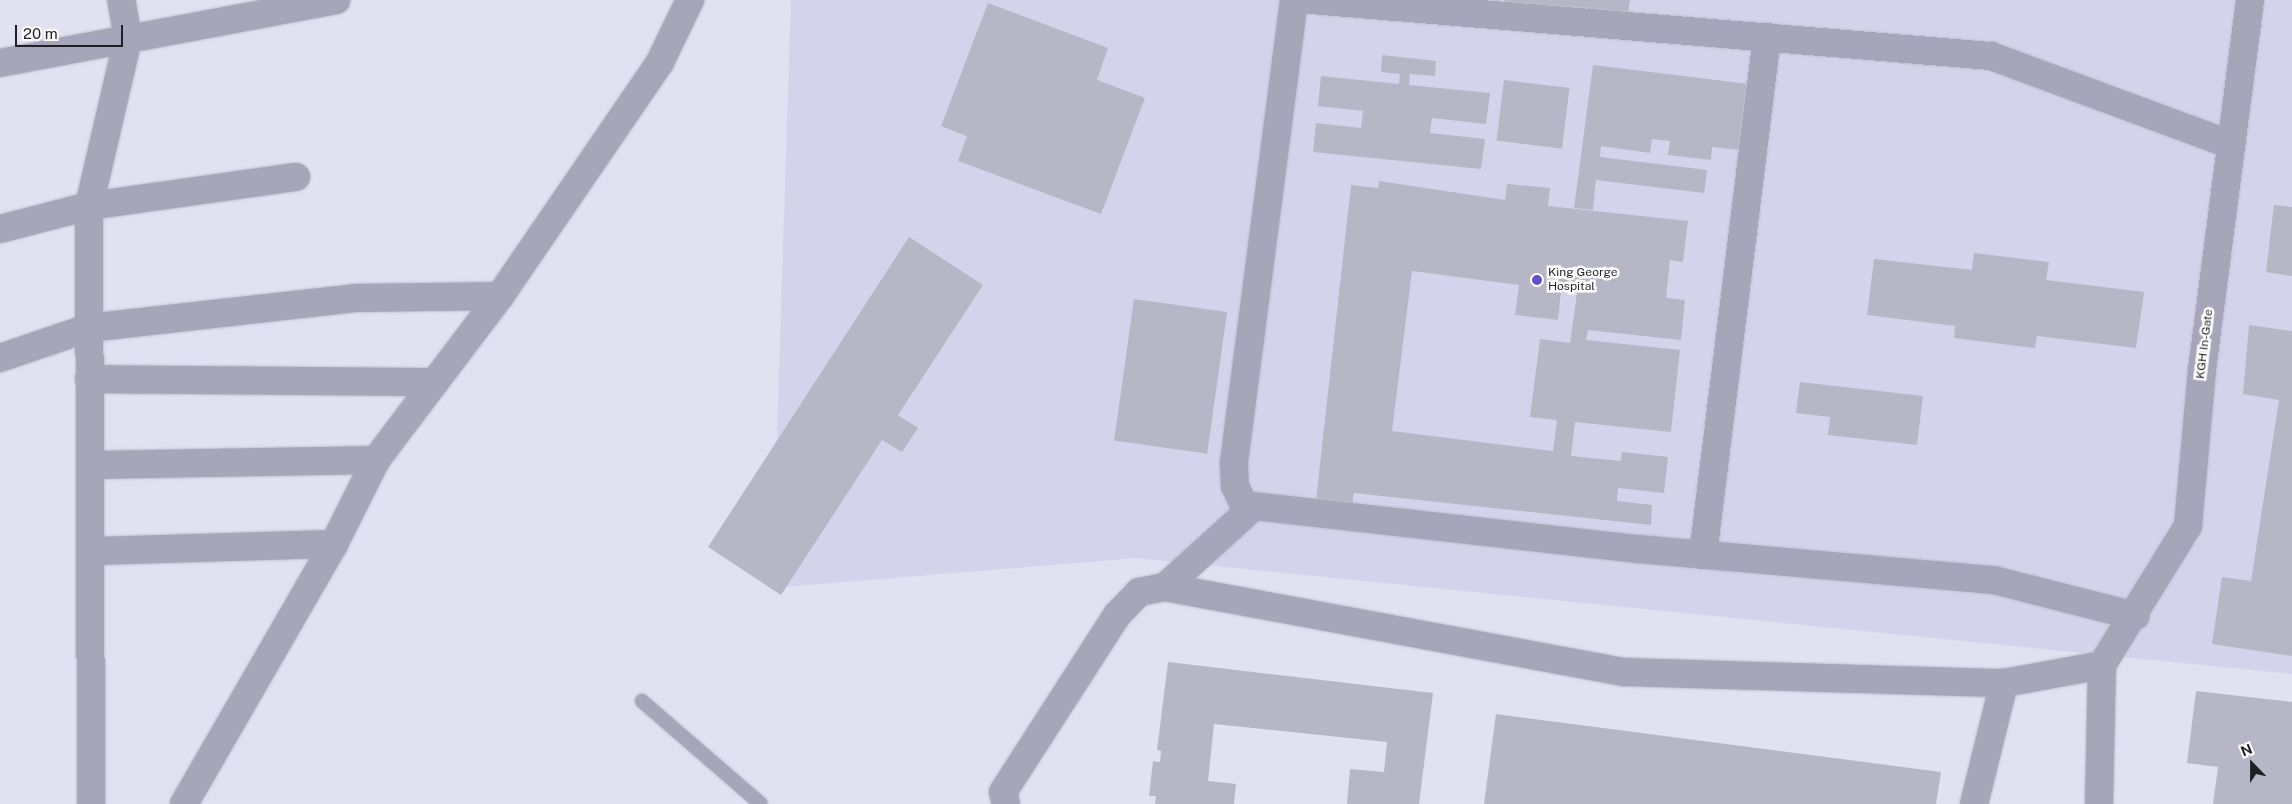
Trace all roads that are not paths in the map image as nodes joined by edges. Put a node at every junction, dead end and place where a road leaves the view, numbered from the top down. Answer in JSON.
{"nodes":[{"id":1,"x":121,"y":0,"type":"edge"},
{"id":2,"x":336,"y":0,"type":"edge"},
{"id":3,"x":690,"y":0,"type":"edge"},
{"id":4,"x":1294,"y":0,"type":"edge"},
{"id":5,"x":1312,"y":0,"type":"edge"},
{"id":6,"x":2250,"y":0,"type":"edge"},
{"id":7,"x":1767,"y":37,"type":"junction"},
{"id":8,"x":128,"y":38,"type":"junction"},
{"id":9,"x":0,"y":63,"type":"edge"},
{"id":10,"x":2231,"y":144,"type":"junction"},
{"id":11,"x":296,"y":177,"type":"dead end"},
{"id":12,"x":89,"y":206,"type":"junction"},
{"id":13,"x":0,"y":229,"type":"edge"},
{"id":14,"x":500,"y":296,"type":"junction"},
{"id":15,"x":88,"y":328,"type":"junction"},
{"id":16,"x":0,"y":358,"type":"edge"},
{"id":17,"x":89,"y":379,"type":"junction"},
{"id":18,"x":435,"y":382,"type":"junction"},
{"id":19,"x":376,"y":460,"type":"junction"},
{"id":20,"x":92,"y":465,"type":"junction"},
{"id":21,"x":1250,"y":509,"type":"junction"},
{"id":22,"x":334,"y":544,"type":"junction"},
{"id":23,"x":92,"y":551,"type":"junction"},
{"id":24,"x":1703,"y":555,"type":"junction"},
{"id":25,"x":1165,"y":587,"type":"junction"},
{"id":26,"x":2135,"y":616,"type":"junction"},
{"id":27,"x":2102,"y":665,"type":"junction"},
{"id":28,"x":2004,"y":683,"type":"junction"},
{"id":29,"x":642,"y":701,"type":"dead end"},
{"id":30,"x":1000,"y":800,"type":"edge"},
{"id":31,"x":91,"y":804,"type":"edge"},
{"id":32,"x":184,"y":804,"type":"edge"},
{"id":33,"x":761,"y":804,"type":"edge"},
{"id":34,"x":1974,"y":804,"type":"edge"},
{"id":35,"x":2099,"y":804,"type":"edge"}],
"edges":[{"from":1,"to":8,"type":"street"},
{"from":2,"to":8,"type":"street"},
{"from":3,"to":14,"type":"street"},
{"from":4,"to":21,"type":"street"},
{"from":5,"to":7,"type":"street"},
{"from":6,"to":10,"type":"street","name":"KGH In-Gate"},
{"from":7,"to":10,"type":"street"},
{"from":7,"to":24,"type":"street"},
{"from":8,"to":9,"type":"street"},
{"from":8,"to":12,"type":"street"},
{"from":10,"to":26,"type":"street","name":"KGH In-Gate"},
{"from":11,"to":12,"type":"street"},
{"from":12,"to":13,"type":"street"},
{"from":12,"to":15,"type":"street"},
{"from":14,"to":15,"type":"street"},
{"from":14,"to":18,"type":"street"},
{"from":15,"to":16,"type":"street"},
{"from":15,"to":17,"type":"street"},
{"from":17,"to":18,"type":"street"},
{"from":17,"to":20,"type":"street"},
{"from":18,"to":19,"type":"street"},
{"from":19,"to":20,"type":"street"},
{"from":19,"to":22,"type":"street"},
{"from":20,"to":23,"type":"street"},
{"from":21,"to":24,"type":"street"},
{"from":21,"to":25,"type":"street"},
{"from":22,"to":23,"type":"street"},
{"from":22,"to":32,"type":"street"},
{"from":23,"to":31,"type":"street"},
{"from":24,"to":26,"type":"street"},
{"from":25,"to":28,"type":"street"},
{"from":25,"to":30,"type":"street"},
{"from":26,"to":27,"type":"street","name":"KGH In-Gate"},
{"from":27,"to":28,"type":"street"},
{"from":27,"to":35,"type":"street"},
{"from":28,"to":34,"type":"street"},
{"from":29,"to":33,"type":"lane"}]}
